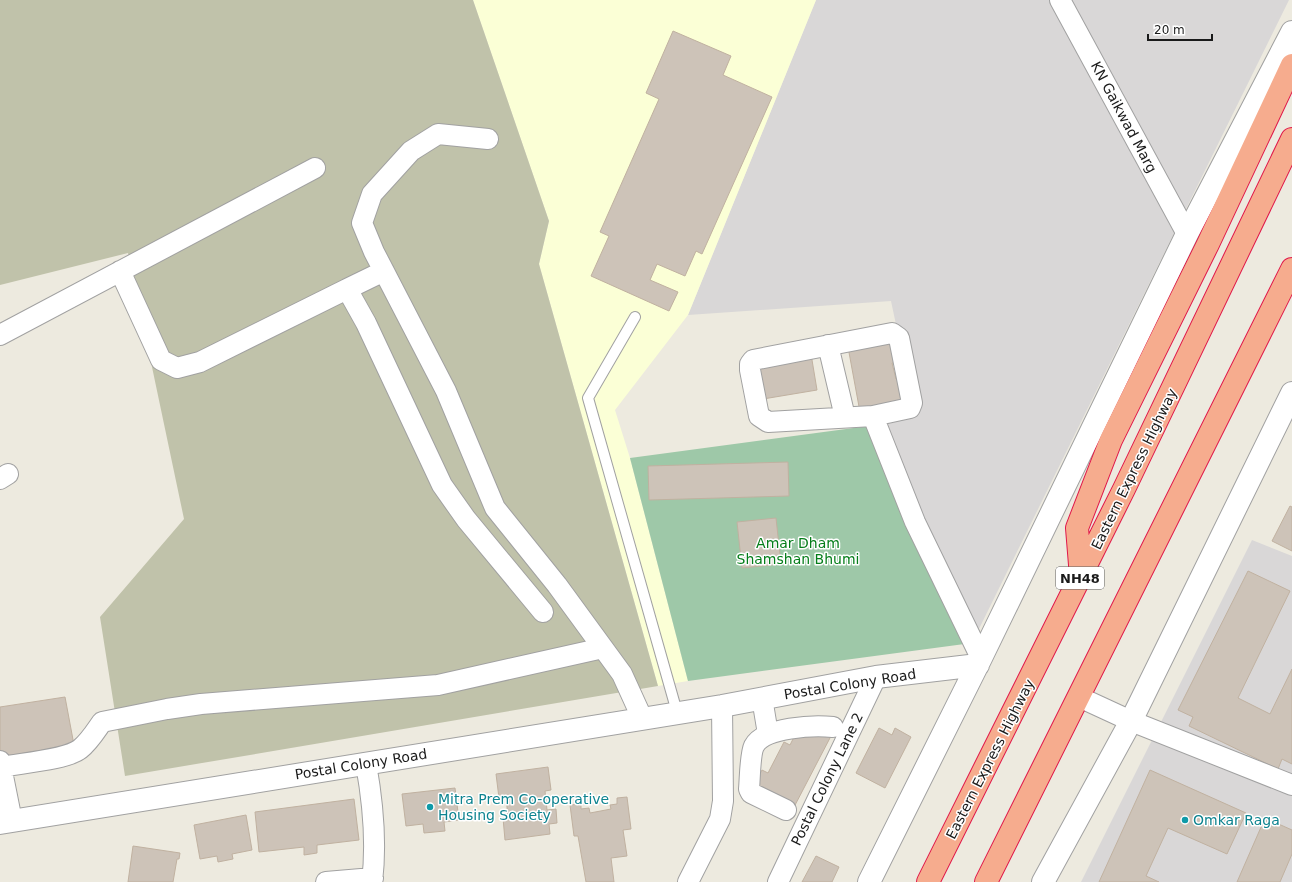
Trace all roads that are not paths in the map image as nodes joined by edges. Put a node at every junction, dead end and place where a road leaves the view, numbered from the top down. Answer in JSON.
{"nodes":[{"id":1,"x":1060,"y":0,"type":"edge"},
{"id":2,"x":1292,"y":32,"type":"edge"},
{"id":3,"x":1292,"y":65,"type":"edge"},
{"id":4,"x":488,"y":138,"type":"dead end"},
{"id":5,"x":1292,"y":139,"type":"edge"},
{"id":6,"x":315,"y":168,"type":"dead end"},
{"id":7,"x":1187,"y":234,"type":"junction"},
{"id":8,"x":1292,"y":269,"type":"edge"},
{"id":9,"x":120,"y":271,"type":"junction"},
{"id":10,"x":384,"y":271,"type":"junction"},
{"id":11,"x":347,"y":289,"type":"junction"},
{"id":12,"x":635,"y":317,"type":"dead end"},
{"id":13,"x":0,"y":335,"type":"edge"},
{"id":14,"x":828,"y":345,"type":"junction"},
{"id":15,"x":1292,"y":393,"type":"edge"},
{"id":16,"x":873,"y":416,"type":"junction"},
{"id":17,"x":845,"y":417,"type":"junction"},
{"id":18,"x":1081,"y":577,"type":"junction"},
{"id":19,"x":543,"y":612,"type":"dead end"},
{"id":20,"x":603,"y":648,"type":"junction"},
{"id":21,"x":979,"y":662,"type":"junction"},
{"id":22,"x":876,"y":677,"type":"junction"},
{"id":23,"x":1079,"y":696,"type":"junction"},
{"id":24,"x":762,"y":698,"type":"junction"},
{"id":25,"x":722,"y":706,"type":"junction"},
{"id":26,"x":677,"y":712,"type":"junction"},
{"id":27,"x":642,"y":718,"type":"junction"},
{"id":28,"x":1130,"y":721,"type":"junction"},
{"id":29,"x":833,"y":727,"type":"dead end"},
{"id":30,"x":768,"y":734,"type":"junction"},
{"id":31,"x":1,"y":764,"type":"edge"},
{"id":32,"x":366,"y":764,"type":"junction"},
{"id":33,"x":724,"y":781,"type":"junction"},
{"id":34,"x":750,"y":783,"type":"junction"},
{"id":35,"x":1292,"y":785,"type":"edge"},
{"id":36,"x":786,"y":810,"type":"dead end"},
{"id":37,"x":6,"y":822,"type":"edge"},
{"id":38,"x":351,"y":880,"type":"edge"},
{"id":39,"x":372,"y":880,"type":"edge"},
{"id":40,"x":326,"y":882,"type":"edge"},
{"id":41,"x":688,"y":882,"type":"edge"},
{"id":42,"x":778,"y":882,"type":"edge"},
{"id":43,"x":869,"y":882,"type":"edge"},
{"id":44,"x":928,"y":882,"type":"edge"},
{"id":45,"x":986,"y":882,"type":"edge"},
{"id":46,"x":1044,"y":882,"type":"edge"}],
"edges":[{"from":1,"to":7,"type":"street","name":"KN Gaikwad Marg"},
{"from":2,"to":7,"type":"street"},
{"from":3,"to":18,"type":"highway"},
{"from":4,"to":10,"type":"street"},
{"from":5,"to":18,"type":"highway","name":"Eastern Express Highway","number":"NH48"},
{"from":6,"to":9,"type":"street"},
{"from":7,"to":21,"type":"street"},
{"from":8,"to":23,"type":"highway"},
{"from":9,"to":11,"type":"street"},
{"from":9,"to":13,"type":"street"},
{"from":10,"to":11,"type":"street"},
{"from":10,"to":20,"type":"street"},
{"from":11,"to":19,"type":"street"},
{"from":12,"to":26,"type":"lane"},
{"from":14,"to":16,"type":"street"},
{"from":14,"to":17,"type":"street"},
{"from":14,"to":17,"type":"street"},
{"from":15,"to":28,"type":"street"},
{"from":16,"to":17,"type":"street"},
{"from":16,"to":21,"type":"street"},
{"from":18,"to":44,"type":"highway","name":"Eastern Express Highway","number":"NH48"},
{"from":20,"to":27,"type":"street"},
{"from":20,"to":31,"type":"street"},
{"from":21,"to":22,"type":"street","name":"Postal Colony Road"},
{"from":21,"to":43,"type":"street"},
{"from":22,"to":24,"type":"street","name":"Postal Colony Road"},
{"from":22,"to":42,"type":"street","name":"Postal Colony Lane 2"},
{"from":23,"to":28,"type":"street"},
{"from":23,"to":45,"type":"highway"},
{"from":24,"to":25,"type":"street","name":"Postal Colony Road"},
{"from":24,"to":30,"type":"street"},
{"from":25,"to":26,"type":"street","name":"Postal Colony Road"},
{"from":25,"to":33,"type":"street"},
{"from":26,"to":27,"type":"street","name":"Postal Colony Road"},
{"from":27,"to":32,"type":"street","name":"Postal Colony Road"},
{"from":28,"to":35,"type":"street"},
{"from":28,"to":46,"type":"street"},
{"from":29,"to":30,"type":"street"},
{"from":30,"to":34,"type":"street"},
{"from":31,"to":37,"type":"street"},
{"from":32,"to":37,"type":"street","name":"Postal Colony Road"},
{"from":32,"to":39,"type":"street"},
{"from":33,"to":34,"type":"street"},
{"from":33,"to":41,"type":"street"},
{"from":34,"to":36,"type":"street"},
{"from":38,"to":39,"type":"street"},
{"from":38,"to":40,"type":"street"}]}
